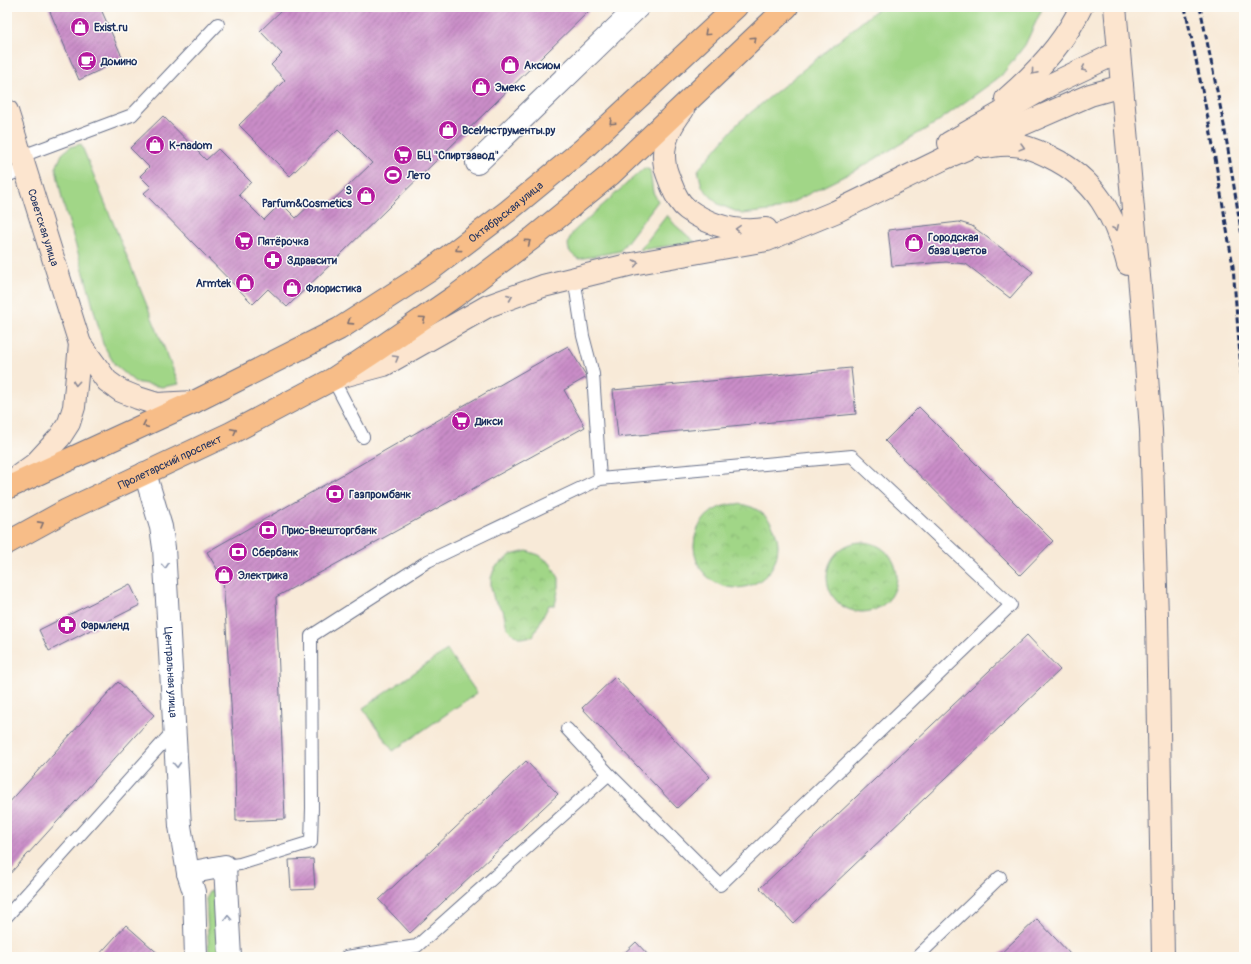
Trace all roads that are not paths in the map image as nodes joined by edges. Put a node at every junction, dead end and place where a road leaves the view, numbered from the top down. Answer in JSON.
{"nodes":[{"id":1,"x":638,"y":7,"type":"edge"},
{"id":2,"x":736,"y":7,"type":"edge"},
{"id":3,"x":787,"y":7,"type":"edge"},
{"id":4,"x":1081,"y":7,"type":"edge"},
{"id":5,"x":1115,"y":7,"type":"edge"},
{"id":6,"x":218,"y":24,"type":"dead end"},
{"id":7,"x":1119,"y":52,"type":"junction"},
{"id":8,"x":705,"y":84,"type":"junction"},
{"id":9,"x":1122,"y":86,"type":"junction"},
{"id":10,"x":7,"y":110,"type":"edge"},
{"id":11,"x":942,"y":153,"type":"junction"},
{"id":12,"x":477,"y":163,"type":"dead end"},
{"id":13,"x":18,"y":167,"type":"edge"},
{"id":14,"x":574,"y":277,"type":"junction"},
{"id":15,"x":1142,"y":310,"type":"junction"},
{"id":16,"x":80,"y":344,"type":"junction"},
{"id":17,"x":332,"y":379,"type":"junction"},
{"id":18,"x":194,"y":402,"type":"junction"},
{"id":19,"x":363,"y":437,"type":"dead end"},
{"id":20,"x":145,"y":473,"type":"junction"},
{"id":21,"x":600,"y":479,"type":"junction"},
{"id":22,"x":7,"y":484,"type":"edge"},
{"id":23,"x":7,"y":488,"type":"edge"},
{"id":24,"x":7,"y":543,"type":"edge"},
{"id":25,"x":175,"y":729,"type":"junction"},
{"id":26,"x":567,"y":729,"type":"dead end"},
{"id":27,"x":609,"y":774,"type":"junction"},
{"id":28,"x":225,"y":866,"type":"junction"},
{"id":29,"x":188,"y":873,"type":"junction"},
{"id":30,"x":1000,"y":877,"type":"dead end"},
{"id":31,"x":7,"y":916,"type":"edge"},
{"id":32,"x":196,"y":957,"type":"edge"},
{"id":33,"x":230,"y":957,"type":"edge"},
{"id":34,"x":346,"y":957,"type":"edge"},
{"id":35,"x":917,"y":957,"type":"edge"},
{"id":36,"x":1163,"y":957,"type":"edge"}],
"edges":[{"from":1,"to":12,"type":"street"},
{"from":2,"to":18,"type":"main road","name":"Октябрьская улица","one_way":true},
{"from":8,"to":3,"type":"main road","one_way":true},
{"from":4,"to":11,"type":"main road","one_way":true},
{"from":5,"to":7,"type":"main road"},
{"from":6,"to":13,"type":"lane"},
{"from":7,"to":9,"type":"main road"},
{"from":7,"to":11,"type":"main road","one_way":true},
{"from":11,"to":8,"type":"main road","one_way":true},
{"from":17,"to":8,"type":"main road","one_way":true},
{"from":9,"to":11,"type":"main road"},
{"from":9,"to":15,"type":"main road"},
{"from":10,"to":13,"type":"main road","name":"Советская улица"},
{"from":14,"to":11,"type":"main road","one_way":true},
{"from":11,"to":15,"type":"main road","one_way":true},
{"from":13,"to":16,"type":"main road","name":"Советская улица"},
{"from":17,"to":14,"type":"main road","one_way":true},
{"from":14,"to":21,"type":"lane"},
{"from":15,"to":36,"type":"main road"},
{"from":16,"to":18,"type":"main road"},
{"from":16,"to":22,"type":"main road","one_way":true},
{"from":17,"to":19,"type":"lane"},
{"from":20,"to":17,"type":"main road","name":"Пролетарский проспект","one_way":true},
{"from":18,"to":23,"type":"main road","one_way":true},
{"from":24,"to":20,"type":"main road","name":"Пролетарский проспект","one_way":true},
{"from":20,"to":25,"type":"street","name":"Центральная улица","one_way":true},
{"from":21,"to":27,"type":"lane"},
{"from":21,"to":28,"type":"lane"},
{"from":25,"to":29,"type":"street","name":"Центральная улица","one_way":true},
{"from":25,"to":31,"type":"lane"},
{"from":26,"to":27,"type":"lane"},
{"from":27,"to":34,"type":"lane"},
{"from":28,"to":29,"type":"street"},
{"from":33,"to":28,"type":"street","one_way":true},
{"from":29,"to":32,"type":"street","name":"Центральная улица"},
{"from":30,"to":35,"type":"lane"}]}
